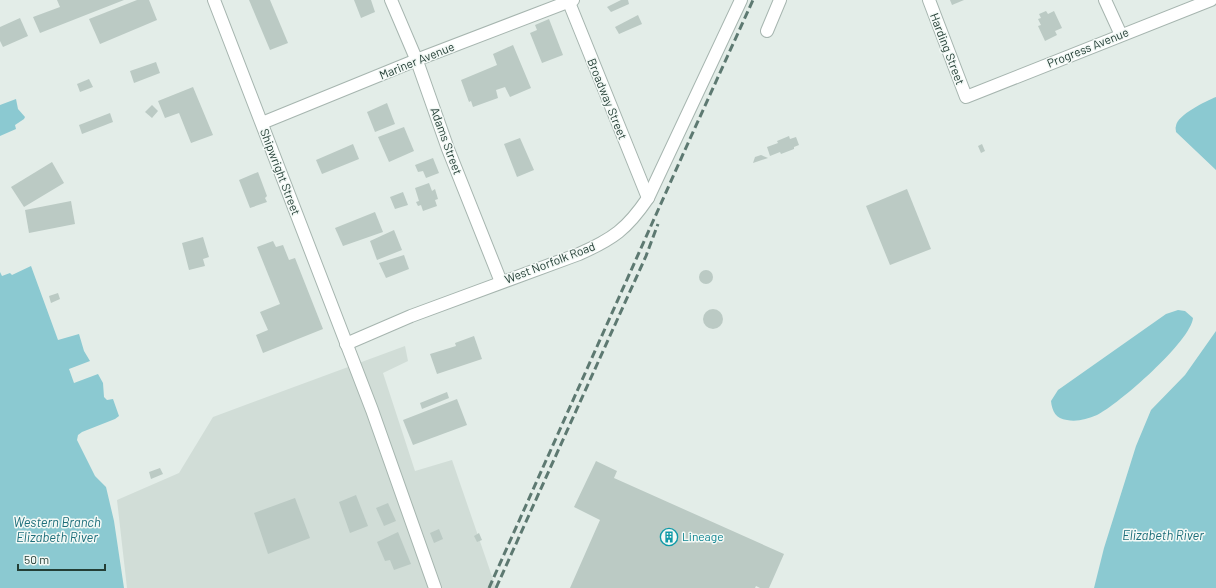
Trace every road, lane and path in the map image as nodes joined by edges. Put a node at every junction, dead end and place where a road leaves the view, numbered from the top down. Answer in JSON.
{"nodes":[{"id":1,"x":214,"y":0,"type":"edge"},
{"id":2,"x":391,"y":0,"type":"edge"},
{"id":3,"x":741,"y":0,"type":"edge"},
{"id":4,"x":780,"y":0,"type":"edge"},
{"id":5,"x":929,"y":0,"type":"edge"},
{"id":6,"x":1105,"y":0,"type":"edge"},
{"id":7,"x":1211,"y":0,"type":"edge"},
{"id":8,"x":570,"y":1,"type":"edge"},
{"id":9,"x":767,"y":31,"type":"dead end"},
{"id":10,"x":1120,"y":35,"type":"junction"},
{"id":11,"x":417,"y":61,"type":"junction"},
{"id":12,"x":966,"y":97,"type":"joint"},
{"id":13,"x":262,"y":123,"type":"junction"},
{"id":14,"x":648,"y":198,"type":"junction"},
{"id":15,"x":501,"y":282,"type":"junction"},
{"id":16,"x":346,"y":344,"type":"junction"},
{"id":17,"x":435,"y":588,"type":"edge"}],
"edges":[{"from":1,"to":13,"type":"street","name":"Shipwright Street"},
{"from":2,"to":11,"type":"street","name":"Adams Street"},
{"from":3,"to":14,"type":"street","name":"West Norfolk Road"},
{"from":4,"to":9,"type":"street"},
{"from":5,"to":12,"type":"street","name":"Harding Street"},
{"from":6,"to":10,"type":"street"},
{"from":7,"to":10,"type":"street","name":"Progress Avenue"},
{"from":8,"to":11,"type":"street","name":"Mariner Avenue"},
{"from":8,"to":14,"type":"street","name":"Broadway Street"},
{"from":10,"to":12,"type":"street","name":"Progress Avenue"},
{"from":11,"to":13,"type":"street","name":"Mariner Avenue"},
{"from":11,"to":15,"type":"street","name":"Adams Street"},
{"from":13,"to":16,"type":"street","name":"Shipwright Street"},
{"from":14,"to":15,"type":"street","name":"West Norfolk Road"},
{"from":15,"to":16,"type":"street","name":"West Norfolk Road"},
{"from":16,"to":17,"type":"street","name":"Shipwright Street"}]}
